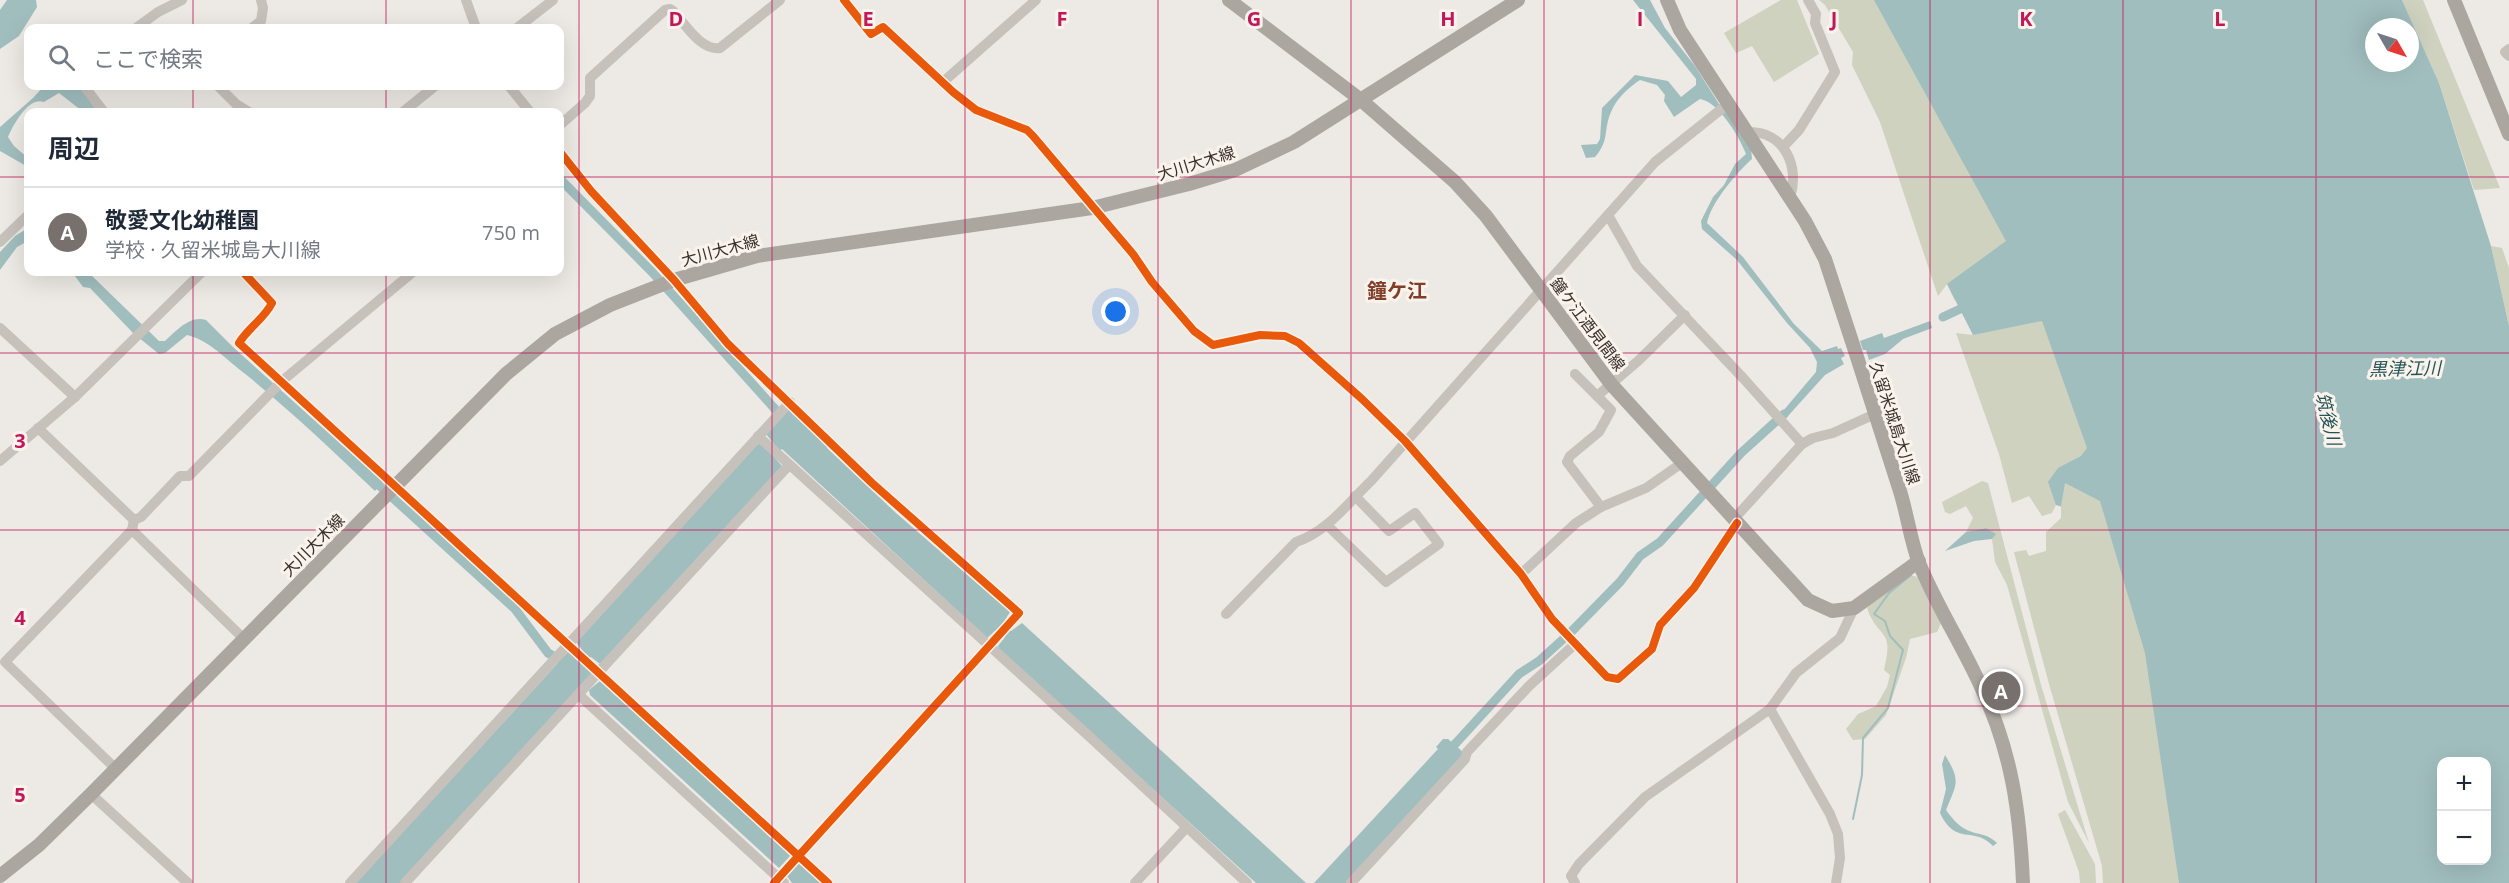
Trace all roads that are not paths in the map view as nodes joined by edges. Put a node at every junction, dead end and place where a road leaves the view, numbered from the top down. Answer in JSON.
{"nodes":[{"id":1,"x":182,"y":0,"type":"edge"},
{"id":2,"x":261,"y":0,"type":"edge"},
{"id":3,"x":466,"y":0,"type":"edge"},
{"id":4,"x":553,"y":0,"type":"edge"},
{"id":5,"x":779,"y":0,"type":"edge"},
{"id":6,"x":844,"y":0,"type":"edge"},
{"id":7,"x":1036,"y":0,"type":"edge"},
{"id":8,"x":1229,"y":0,"type":"edge"},
{"id":9,"x":1518,"y":0,"type":"edge"},
{"id":10,"x":1667,"y":0,"type":"edge"},
{"id":11,"x":1808,"y":0,"type":"edge"},
{"id":12,"x":2454,"y":0,"type":"edge"},
{"id":13,"x":142,"y":24,"type":"edge"},
{"id":14,"x":257,"y":24,"type":"edge"},
{"id":15,"x":475,"y":24,"type":"edge"},
{"id":16,"x":522,"y":24,"type":"edge"},
{"id":17,"x":2509,"y":49,"type":"edge"},
{"id":18,"x":2509,"y":56,"type":"edge"},
{"id":19,"x":943,"y":82,"type":"junction"},
{"id":20,"x":87,"y":90,"type":"edge"},
{"id":21,"x":222,"y":90,"type":"edge"},
{"id":22,"x":430,"y":90,"type":"edge"},
{"id":23,"x":512,"y":90,"type":"edge"},
{"id":24,"x":1361,"y":100,"type":"junction"},
{"id":25,"x":1727,"y":104,"type":"junction"},
{"id":26,"x":101,"y":108,"type":"edge"},
{"id":27,"x":242,"y":108,"type":"edge"},
{"id":28,"x":408,"y":108,"type":"edge"},
{"id":29,"x":527,"y":108,"type":"edge"},
{"id":30,"x":564,"y":121,"type":"edge"},
{"id":31,"x":1748,"y":132,"type":"junction"},
{"id":32,"x":2509,"y":134,"type":"edge"},
{"id":33,"x":1784,"y":146,"type":"junction"},
{"id":34,"x":564,"y":157,"type":"edge"},
{"id":35,"x":1790,"y":198,"type":"junction"},
{"id":36,"x":1092,"y":208,"type":"junction"},
{"id":37,"x":1608,"y":215,"type":"junction"},
{"id":38,"x":24,"y":219,"type":"edge"},
{"id":39,"x":0,"y":242,"type":"edge"},
{"id":40,"x":198,"y":276,"type":"edge"},
{"id":41,"x":247,"y":276,"type":"edge"},
{"id":42,"x":408,"y":276,"type":"edge"},
{"id":43,"x":673,"y":281,"type":"junction"},
{"id":44,"x":1542,"y":289,"type":"junction"},
{"id":45,"x":1685,"y":315,"type":"junction"},
{"id":46,"x":0,"y":328,"type":"edge"},
{"id":47,"x":1575,"y":374,"type":"dead end"},
{"id":48,"x":281,"y":382,"type":"junction"},
{"id":49,"x":1611,"y":384,"type":"junction"},
{"id":50,"x":75,"y":396,"type":"junction"},
{"id":51,"x":1597,"y":396,"type":"junction"},
{"id":52,"x":788,"y":403,"type":"junction"},
{"id":53,"x":1875,"y":414,"type":"junction"},
{"id":54,"x":38,"y":428,"type":"junction"},
{"id":55,"x":760,"y":438,"type":"junction"},
{"id":56,"x":1405,"y":441,"type":"junction"},
{"id":57,"x":1802,"y":444,"type":"junction"},
{"id":58,"x":0,"y":461,"type":"edge"},
{"id":59,"x":788,"y":463,"type":"junction"},
{"id":60,"x":1682,"y":463,"type":"junction"},
{"id":61,"x":396,"y":484,"type":"junction"},
{"id":62,"x":1355,"y":496,"type":"junction"},
{"id":63,"x":1601,"y":507,"type":"junction"},
{"id":64,"x":1735,"y":521,"type":"junction"},
{"id":65,"x":133,"y":525,"type":"junction"},
{"id":66,"x":1327,"y":525,"type":"junction"},
{"id":67,"x":1919,"y":561,"type":"junction"},
{"id":68,"x":1521,"y":574,"type":"junction"},
{"id":69,"x":1854,"y":608,"type":"junction"},
{"id":70,"x":1226,"y":614,"type":"dead end"},
{"id":71,"x":243,"y":638,"type":"junction"},
{"id":72,"x":991,"y":644,"type":"junction"},
{"id":73,"x":1575,"y":645,"type":"junction"},
{"id":74,"x":569,"y":646,"type":"junction"},
{"id":75,"x":598,"y":671,"type":"junction"},
{"id":76,"x":581,"y":692,"type":"junction"},
{"id":77,"x":1770,"y":709,"type":"junction"},
{"id":78,"x":116,"y":768,"type":"junction"},
{"id":79,"x":91,"y":794,"type":"junction"},
{"id":80,"x":1186,"y":828,"type":"junction"},
{"id":81,"x":799,"y":855,"type":"junction"},
{"id":82,"x":0,"y":876,"type":"edge"},
{"id":83,"x":779,"y":881,"type":"edge"},
{"id":84,"x":188,"y":883,"type":"edge"},
{"id":85,"x":350,"y":883,"type":"edge"},
{"id":86,"x":405,"y":883,"type":"edge"},
{"id":87,"x":828,"y":883,"type":"edge"},
{"id":88,"x":1135,"y":883,"type":"edge"},
{"id":89,"x":1247,"y":883,"type":"edge"},
{"id":90,"x":1352,"y":883,"type":"edge"},
{"id":91,"x":1575,"y":883,"type":"edge"},
{"id":92,"x":1836,"y":883,"type":"edge"},
{"id":93,"x":2023,"y":883,"type":"edge"}],
"edges":[{"from":1,"to":13,"type":"street"},
{"from":2,"to":14,"type":"street"},
{"from":3,"to":15,"type":"street"},
{"from":4,"to":16,"type":"street"},
{"from":5,"to":30,"type":"street"},
{"from":6,"to":19,"type":"street"},
{"from":7,"to":19,"type":"street"},
{"from":8,"to":24,"type":"main road","name":"鐘ケ江酒見間線"},
{"from":9,"to":24,"type":"main road","name":"大川大木線"},
{"from":10,"to":25,"type":"main road","name":"久留米城島大川線"},
{"from":11,"to":33,"type":"street"},
{"from":12,"to":32,"type":"main road"},
{"from":17,"to":18,"type":"street"},
{"from":19,"to":36,"type":"street"},
{"from":20,"to":26,"type":"street"},
{"from":21,"to":27,"type":"street"},
{"from":22,"to":28,"type":"street"},
{"from":23,"to":29,"type":"street"},
{"from":24,"to":36,"type":"main road","name":"大川大木線"},
{"from":24,"to":44,"type":"main road","name":"鐘ケ江酒見間線"},
{"from":25,"to":31,"type":"main road","name":"久留米城島大川線"},
{"from":25,"to":37,"type":"street"},
{"from":31,"to":33,"type":"street"},
{"from":31,"to":35,"type":"main road","name":"久留米城島大川線"},
{"from":33,"to":35,"type":"street"},
{"from":34,"to":43,"type":"street"},
{"from":35,"to":53,"type":"main road","name":"久留米城島大川線"},
{"from":36,"to":43,"type":"main road","name":"大川大木線"},
{"from":36,"to":56,"type":"street"},
{"from":37,"to":44,"type":"street"},
{"from":37,"to":45,"type":"street"},
{"from":38,"to":39,"type":"street"},
{"from":40,"to":50,"type":"street"},
{"from":41,"to":48,"type":"street"},
{"from":42,"to":48,"type":"street"},
{"from":43,"to":52,"type":"street"},
{"from":43,"to":61,"type":"main road","name":"大川大木線"},
{"from":44,"to":49,"type":"main road","name":"鐘ケ江酒見間線"},
{"from":44,"to":56,"type":"street"},
{"from":45,"to":49,"type":"street"},
{"from":45,"to":57,"type":"street"},
{"from":46,"to":50,"type":"street"},
{"from":47,"to":51,"type":"street"},
{"from":48,"to":61,"type":"street"},
{"from":48,"to":65,"type":"street"},
{"from":49,"to":51,"type":"street"},
{"from":49,"to":60,"type":"main road","name":"鐘ケ江酒見間線"},
{"from":50,"to":54,"type":"street"},
{"from":51,"to":63,"type":"street"},
{"from":52,"to":55,"type":"street"},
{"from":52,"to":72,"type":"street"},
{"from":53,"to":57,"type":"street"},
{"from":53,"to":67,"type":"main road","name":"久留米城島大川線"},
{"from":54,"to":58,"type":"street"},
{"from":54,"to":65,"type":"street"},
{"from":55,"to":59,"type":"street"},
{"from":55,"to":74,"type":"street"},
{"from":56,"to":62,"type":"street"},
{"from":56,"to":68,"type":"street"},
{"from":57,"to":64,"type":"street"},
{"from":59,"to":72,"type":"street"},
{"from":59,"to":75,"type":"street"},
{"from":60,"to":63,"type":"street"},
{"from":60,"to":64,"type":"main road","name":"鐘ケ江酒見間線"},
{"from":61,"to":71,"type":"main road","name":"大川大木線"},
{"from":61,"to":74,"type":"street"},
{"from":62,"to":66,"type":"street"},
{"from":62,"to":66,"type":"street"},
{"from":63,"to":68,"type":"street"},
{"from":64,"to":69,"type":"main road","name":"鐘ケ江酒見間線"},
{"from":64,"to":73,"type":"street"},
{"from":65,"to":71,"type":"street"},
{"from":65,"to":78,"type":"street"},
{"from":66,"to":70,"type":"street"},
{"from":67,"to":69,"type":"main road"},
{"from":67,"to":93,"type":"main road","name":"久留米城島大川線"},
{"from":68,"to":73,"type":"street"},
{"from":69,"to":77,"type":"street"},
{"from":71,"to":78,"type":"main road","name":"大川大木線"},
{"from":72,"to":80,"type":"street"},
{"from":72,"to":81,"type":"street"},
{"from":73,"to":90,"type":"street"},
{"from":74,"to":75,"type":"street"},
{"from":74,"to":85,"type":"street"},
{"from":75,"to":76,"type":"street"},
{"from":75,"to":81,"type":"street"},
{"from":76,"to":83,"type":"street"},
{"from":76,"to":86,"type":"street"},
{"from":77,"to":91,"type":"street"},
{"from":77,"to":92,"type":"street"},
{"from":78,"to":79,"type":"main road","name":"大川大木線"},
{"from":79,"to":82,"type":"main road","name":"大川大木線"},
{"from":79,"to":84,"type":"street"},
{"from":80,"to":88,"type":"street"},
{"from":80,"to":89,"type":"street"},
{"from":81,"to":83,"type":"street"},
{"from":81,"to":87,"type":"street"}]}
